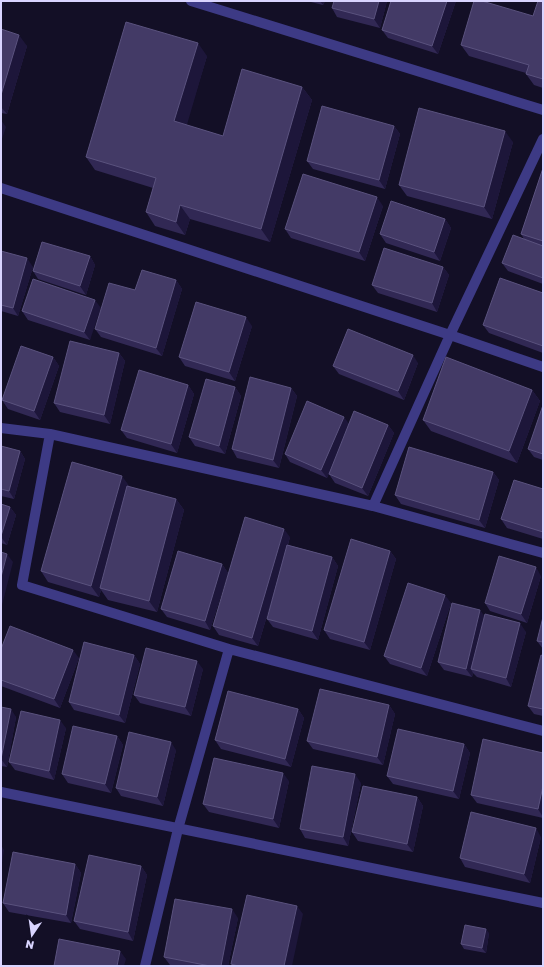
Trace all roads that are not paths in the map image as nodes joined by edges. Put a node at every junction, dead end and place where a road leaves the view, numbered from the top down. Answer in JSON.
{"nodes":[{"id":1,"x":191,"y":1,"type":"edge"},
{"id":2,"x":543,"y":110,"type":"edge"},
{"id":3,"x":543,"y":139,"type":"edge"},
{"id":4,"x":1,"y":188,"type":"edge"},
{"id":5,"x":450,"y":335,"type":"junction"},
{"id":6,"x":543,"y":367,"type":"edge"},
{"id":7,"x":1,"y":428,"type":"edge"},
{"id":8,"x":50,"y":434,"type":"junction"},
{"id":9,"x":373,"y":506,"type":"junction"},
{"id":10,"x":543,"y":553,"type":"edge"},
{"id":11,"x":229,"y":649,"type":"junction"},
{"id":12,"x":543,"y":732,"type":"edge"},
{"id":13,"x":1,"y":792,"type":"edge"},
{"id":14,"x":178,"y":829,"type":"junction"},
{"id":15,"x":543,"y":903,"type":"edge"},
{"id":16,"x":145,"y":966,"type":"edge"}],
"edges":[{"from":1,"to":2,"type":"street"},
{"from":3,"to":5,"type":"street"},
{"from":4,"to":5,"type":"street"},
{"from":5,"to":6,"type":"street"},
{"from":5,"to":9,"type":"street"},
{"from":7,"to":8,"type":"street"},
{"from":8,"to":9,"type":"street"},
{"from":8,"to":11,"type":"street"},
{"from":9,"to":10,"type":"street"},
{"from":11,"to":12,"type":"street"},
{"from":11,"to":14,"type":"street"},
{"from":13,"to":14,"type":"street"},
{"from":14,"to":15,"type":"street"},
{"from":14,"to":16,"type":"street"}]}
